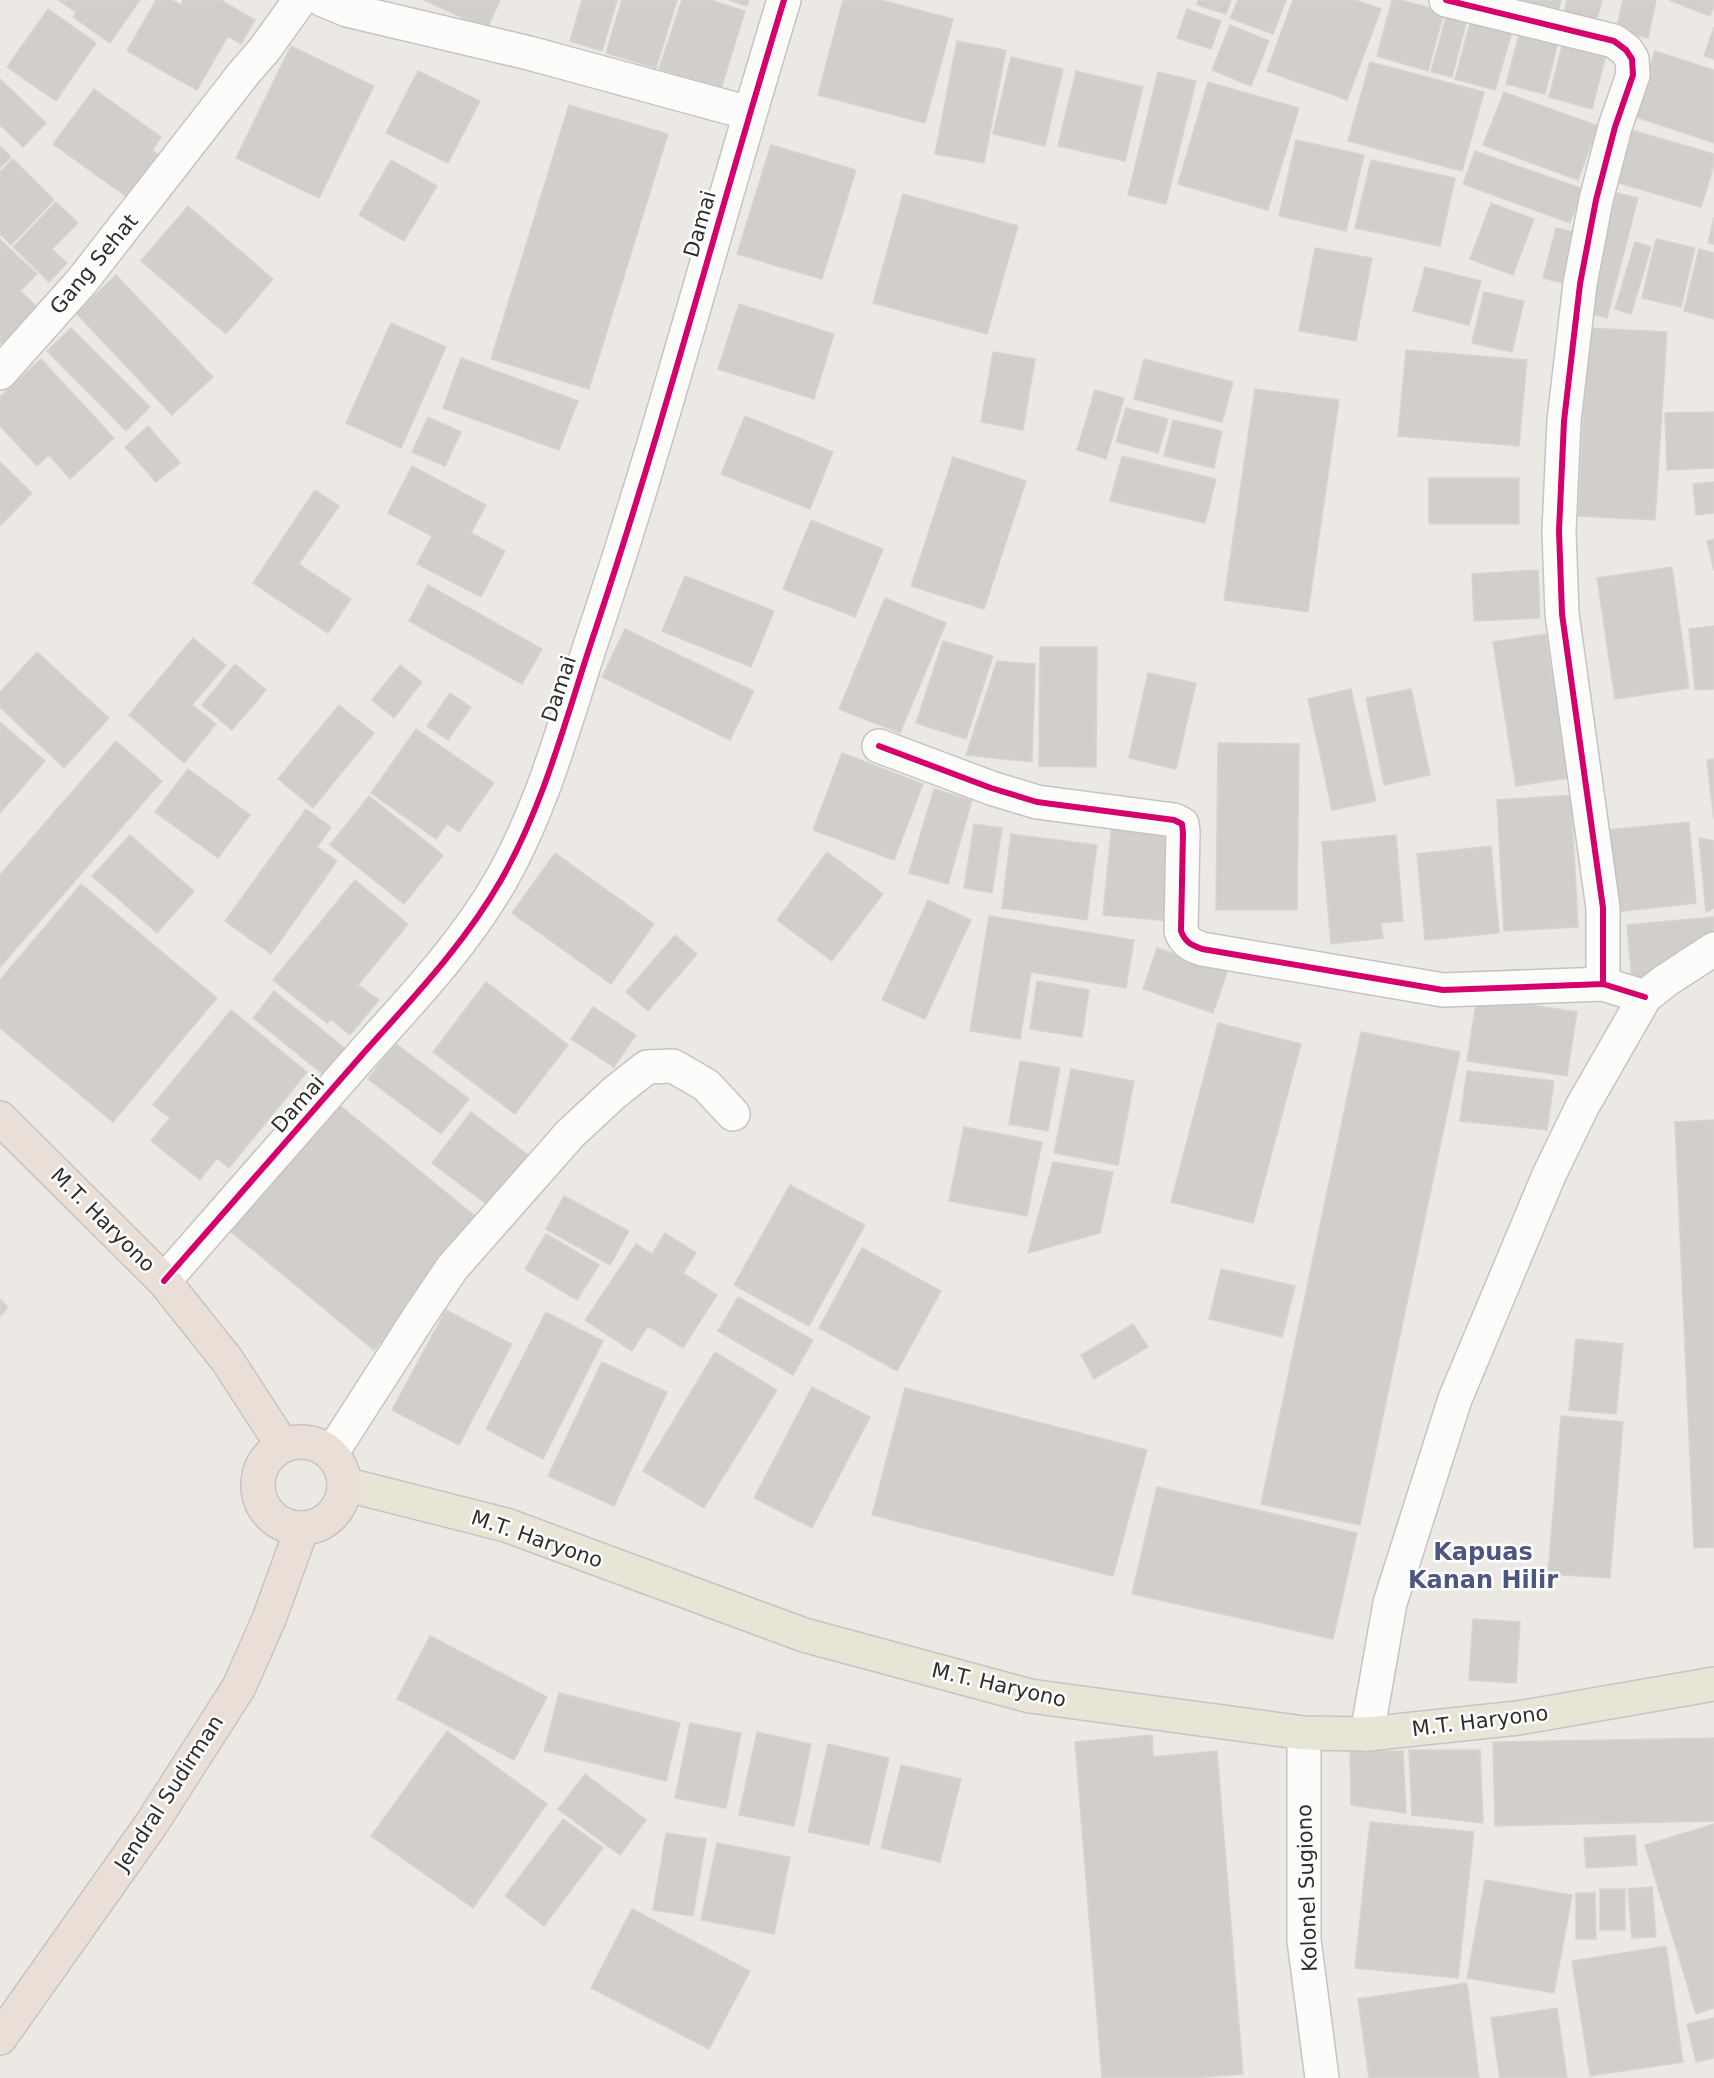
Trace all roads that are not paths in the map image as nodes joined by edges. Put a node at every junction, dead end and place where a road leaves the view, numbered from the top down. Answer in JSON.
{"nodes":[{"id":1,"x":300,"y":0,"type":"edge"},
{"id":2,"x":323,"y":0,"type":"edge"},
{"id":3,"x":784,"y":0,"type":"edge"},
{"id":4,"x":1446,"y":0,"type":"edge"},
{"id":5,"x":749,"y":113,"type":"junction"},
{"id":6,"x":0,"y":372,"type":"edge"},
{"id":7,"x":879,"y":746,"type":"dead end"},
{"id":8,"x":1714,"y":949,"type":"edge"},
{"id":9,"x":1604,"y":984,"type":"junction"},
{"id":10,"x":1645,"y":998,"type":"junction"},
{"id":11,"x":733,"y":1114,"type":"dead end"},
{"id":12,"x":0,"y":1118,"type":"edge"},
{"id":13,"x":164,"y":1281,"type":"junction"},
{"id":14,"x":283,"y":1446,"type":"junction"},
{"id":15,"x":331,"y":1454,"type":"junction"},
{"id":16,"x":344,"y":1484,"type":"junction"},
{"id":17,"x":302,"y":1528,"type":"junction"},
{"id":18,"x":1714,"y":1684,"type":"edge"},
{"id":19,"x":1304,"y":1733,"type":"junction"},
{"id":20,"x":1367,"y":1734,"type":"junction"},
{"id":21,"x":0,"y":2038,"type":"edge"},
{"id":22,"x":1322,"y":2078,"type":"edge"}],
"edges":[{"from":1,"to":6,"type":"street","name":"Gang Sehat"},
{"from":2,"to":5,"type":"street"},
{"from":3,"to":5,"type":"street","name":"Damai"},
{"from":4,"to":9,"type":"street"},
{"from":5,"to":13,"type":"street","name":"Damai"},
{"from":7,"to":9,"type":"street"},
{"from":8,"to":10,"type":"street"},
{"from":9,"to":10,"type":"street"},
{"from":10,"to":20,"type":"street"},
{"from":11,"to":15,"type":"street"},
{"from":12,"to":13,"type":"highway","name":"M.T. Haryono"},
{"from":13,"to":14,"type":"highway","name":"M.T. Haryono"},
{"from":14,"to":15,"type":"highway"},
{"from":14,"to":17,"type":"highway"},
{"from":15,"to":16,"type":"highway"},
{"from":16,"to":17,"type":"highway"},
{"from":16,"to":19,"type":"main road","name":"M.T. Haryono"},
{"from":17,"to":21,"type":"highway","name":"Jendral Sudirman"},
{"from":18,"to":20,"type":"main road","name":"M.T. Haryono"},
{"from":19,"to":20,"type":"main road","name":"M.T. Haryono"},
{"from":19,"to":22,"type":"street","name":"Kolonel Sugiono"}]}
